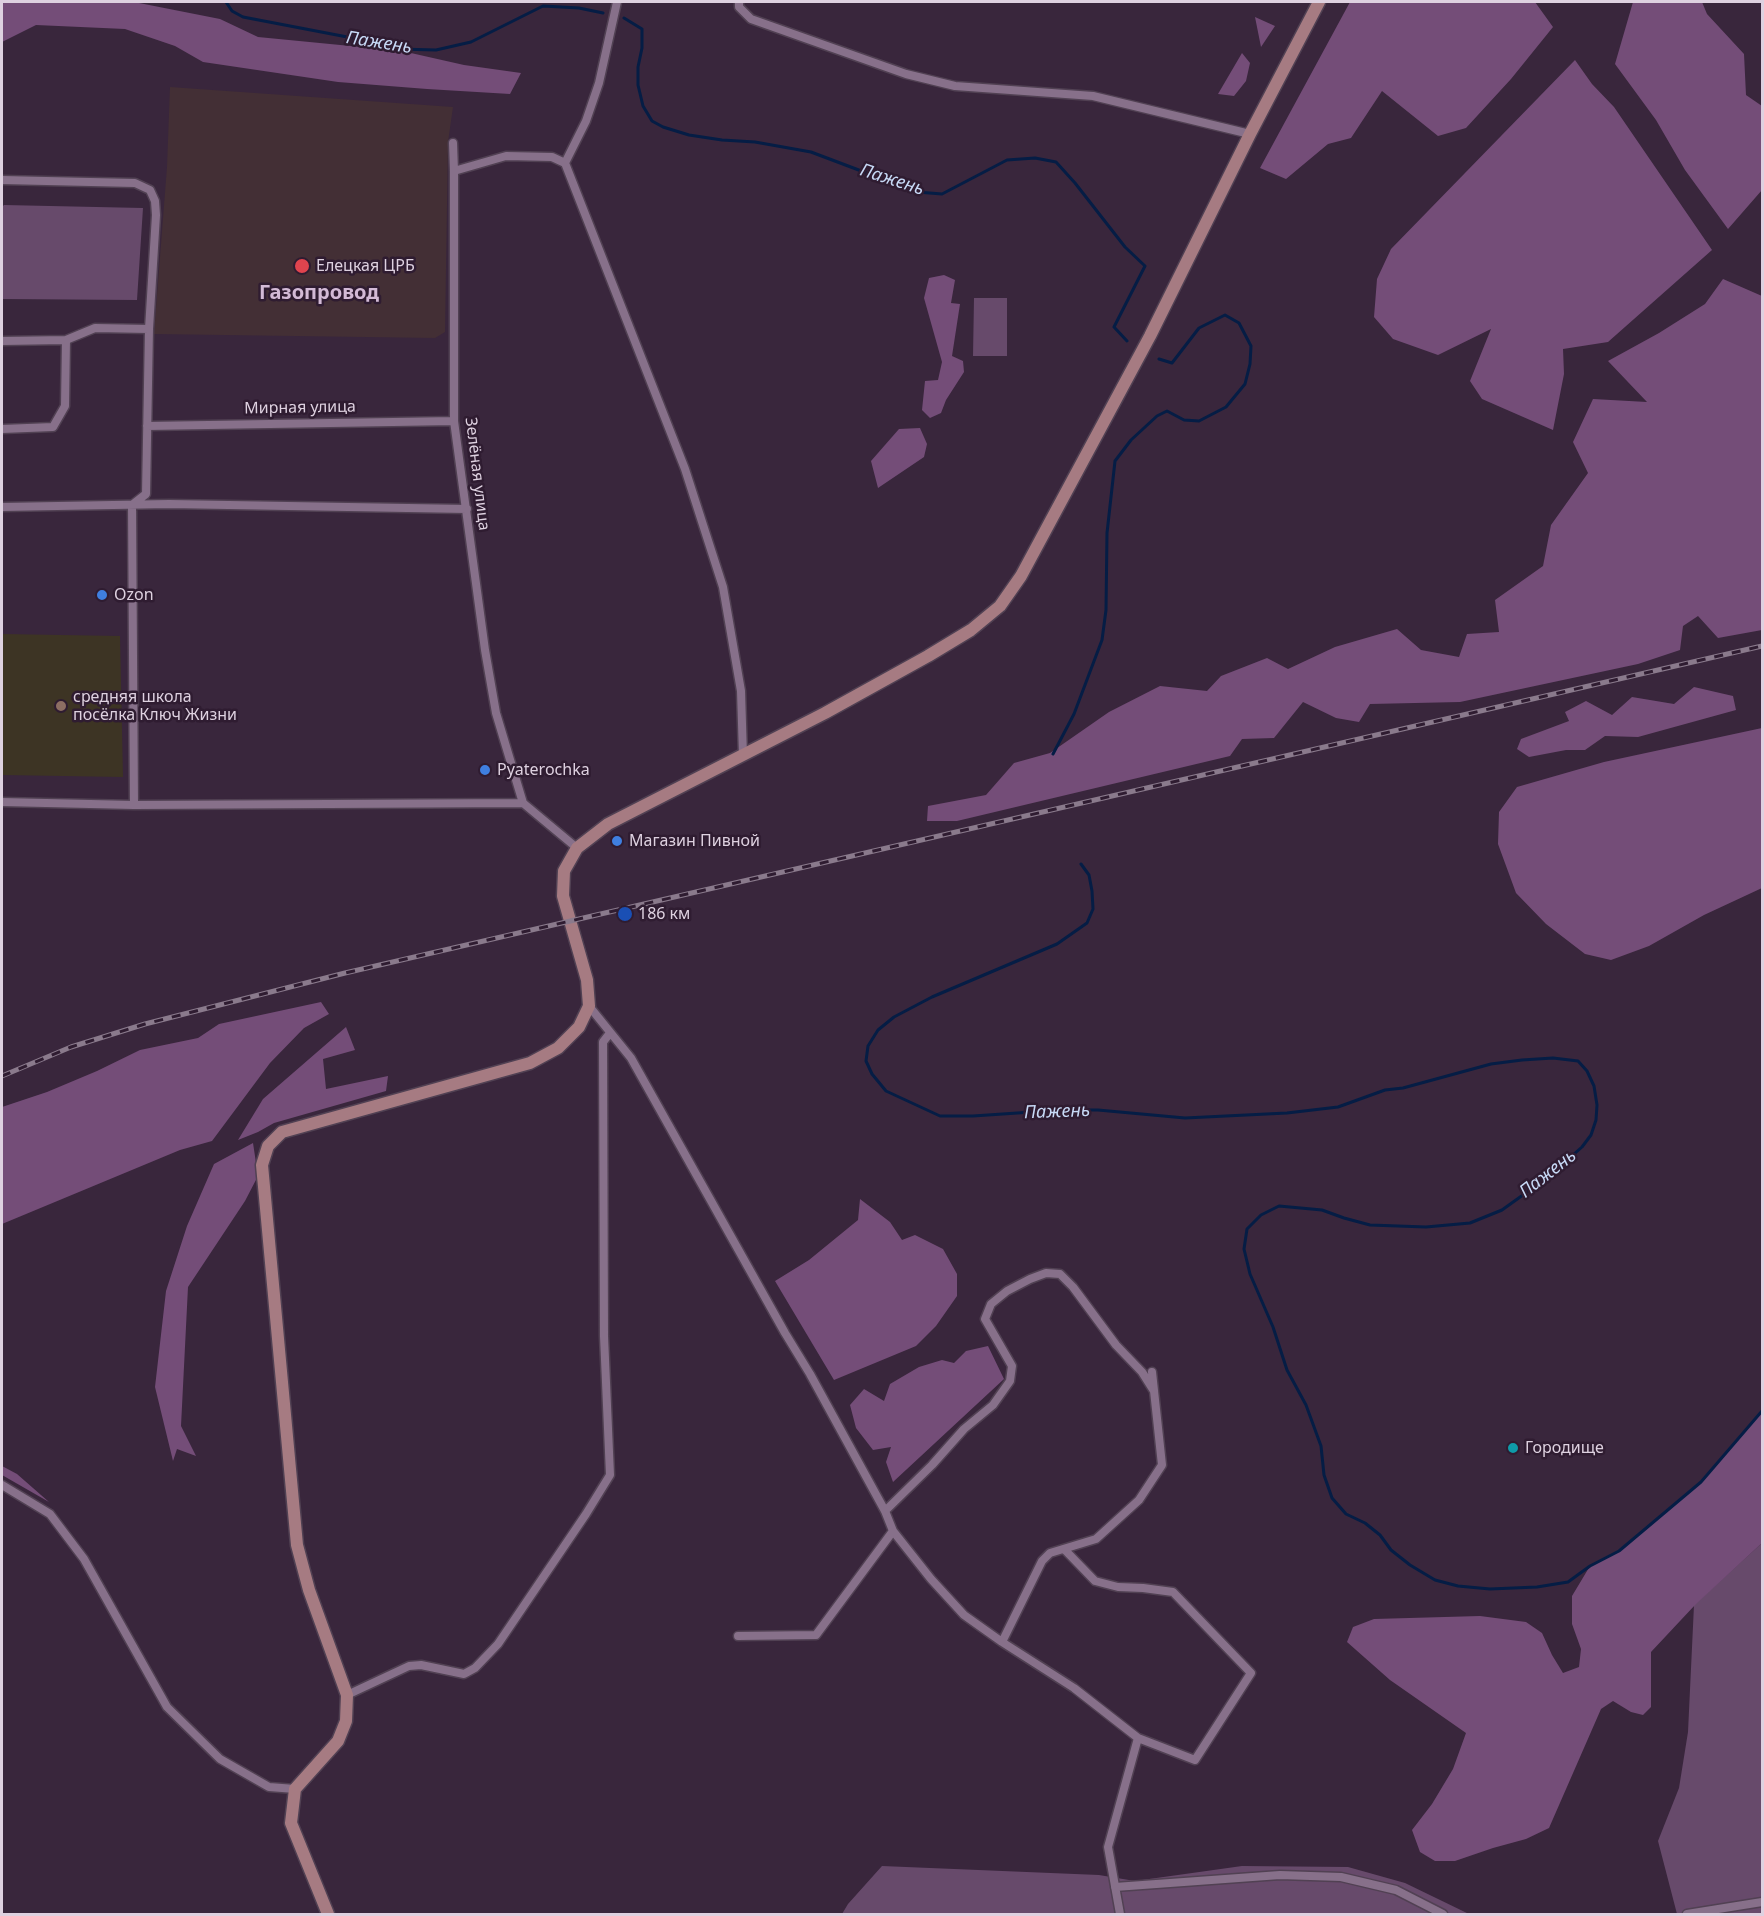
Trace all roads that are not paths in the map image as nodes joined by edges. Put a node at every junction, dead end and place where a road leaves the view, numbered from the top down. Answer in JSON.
{"nodes":[{"id":1,"x":617,"y":2,"type":"edge"},
{"id":2,"x":739,"y":2,"type":"edge"},
{"id":3,"x":1319,"y":2,"type":"edge"},
{"id":4,"x":1250,"y":134,"type":"junction"},
{"id":5,"x":453,"y":143,"type":"dead end"},
{"id":6,"x":565,"y":163,"type":"junction"},
{"id":7,"x":454,"y":171,"type":"junction"},
{"id":8,"x":2,"y":180,"type":"edge"},
{"id":9,"x":149,"y":329,"type":"junction"},
{"id":10,"x":66,"y":340,"type":"junction"},
{"id":11,"x":2,"y":341,"type":"edge"},
{"id":12,"x":454,"y":421,"type":"junction"},
{"id":13,"x":147,"y":426,"type":"junction"},
{"id":14,"x":2,"y":429,"type":"edge"},
{"id":15,"x":132,"y":505,"type":"junction"},
{"id":16,"x":2,"y":507,"type":"edge"},
{"id":17,"x":467,"y":509,"type":"junction"},
{"id":18,"x":743,"y":756,"type":"junction"},
{"id":19,"x":2,"y":802,"type":"edge"},
{"id":20,"x":523,"y":802,"type":"junction"},
{"id":21,"x":134,"y":805,"type":"junction"},
{"id":22,"x":577,"y":848,"type":"junction"},
{"id":23,"x":589,"y":1006,"type":"junction"},
{"id":24,"x":610,"y":1033,"type":"junction"},
{"id":25,"x":1152,"y":1372,"type":"dead end"},
{"id":26,"x":1154,"y":1391,"type":"junction"},
{"id":27,"x":2,"y":1485,"type":"edge"},
{"id":28,"x":885,"y":1511,"type":"junction"},
{"id":29,"x":893,"y":1531,"type":"junction"},
{"id":30,"x":1065,"y":1550,"type":"junction"},
{"id":31,"x":738,"y":1636,"type":"dead end"},
{"id":32,"x":1002,"y":1642,"type":"junction"},
{"id":33,"x":347,"y":1695,"type":"junction"},
{"id":34,"x":1138,"y":1738,"type":"junction"},
{"id":35,"x":296,"y":1789,"type":"junction"},
{"id":36,"x":1114,"y":1887,"type":"junction"},
{"id":37,"x":1762,"y":1902,"type":"edge"},
{"id":38,"x":328,"y":1914,"type":"edge"},
{"id":39,"x":1119,"y":1914,"type":"edge"},
{"id":40,"x":1443,"y":1914,"type":"edge"},
{"id":41,"x":1687,"y":1914,"type":"edge"}],
"edges":[{"from":1,"to":6,"type":"street"},
{"from":2,"to":4,"type":"street"},
{"from":3,"to":4,"type":"street"},
{"from":4,"to":18,"type":"street"},
{"from":5,"to":7,"type":"street","name":"Зелёная улица"},
{"from":6,"to":7,"type":"street"},
{"from":6,"to":18,"type":"street"},
{"from":7,"to":12,"type":"street","name":"Зелёная улица"},
{"from":8,"to":9,"type":"street"},
{"from":9,"to":10,"type":"street"},
{"from":9,"to":13,"type":"street"},
{"from":10,"to":11,"type":"street"},
{"from":10,"to":14,"type":"street"},
{"from":12,"to":13,"type":"street","name":"Мирная улица"},
{"from":12,"to":17,"type":"street","name":"Зелёная улица"},
{"from":13,"to":15,"type":"street"},
{"from":15,"to":16,"type":"street"},
{"from":15,"to":17,"type":"street"},
{"from":15,"to":21,"type":"street"},
{"from":17,"to":20,"type":"street","name":"Зелёная улица"},
{"from":18,"to":22,"type":"street"},
{"from":19,"to":21,"type":"street"},
{"from":20,"to":21,"type":"street"},
{"from":20,"to":22,"type":"street"},
{"from":22,"to":23,"type":"street"},
{"from":23,"to":24,"type":"street"},
{"from":23,"to":33,"type":"street"},
{"from":24,"to":28,"type":"street"},
{"from":24,"to":33,"type":"street"},
{"from":25,"to":26,"type":"street"},
{"from":26,"to":28,"type":"street"},
{"from":26,"to":30,"type":"street"},
{"from":27,"to":35,"type":"street"},
{"from":28,"to":29,"type":"street"},
{"from":29,"to":31,"type":"street"},
{"from":29,"to":32,"type":"street"},
{"from":30,"to":32,"type":"street"},
{"from":30,"to":34,"type":"street"},
{"from":32,"to":34,"type":"street"},
{"from":33,"to":35,"type":"street"},
{"from":34,"to":36,"type":"street"},
{"from":35,"to":38,"type":"street"},
{"from":36,"to":39,"type":"street"},
{"from":36,"to":40,"type":"street"},
{"from":37,"to":41,"type":"street"}]}
